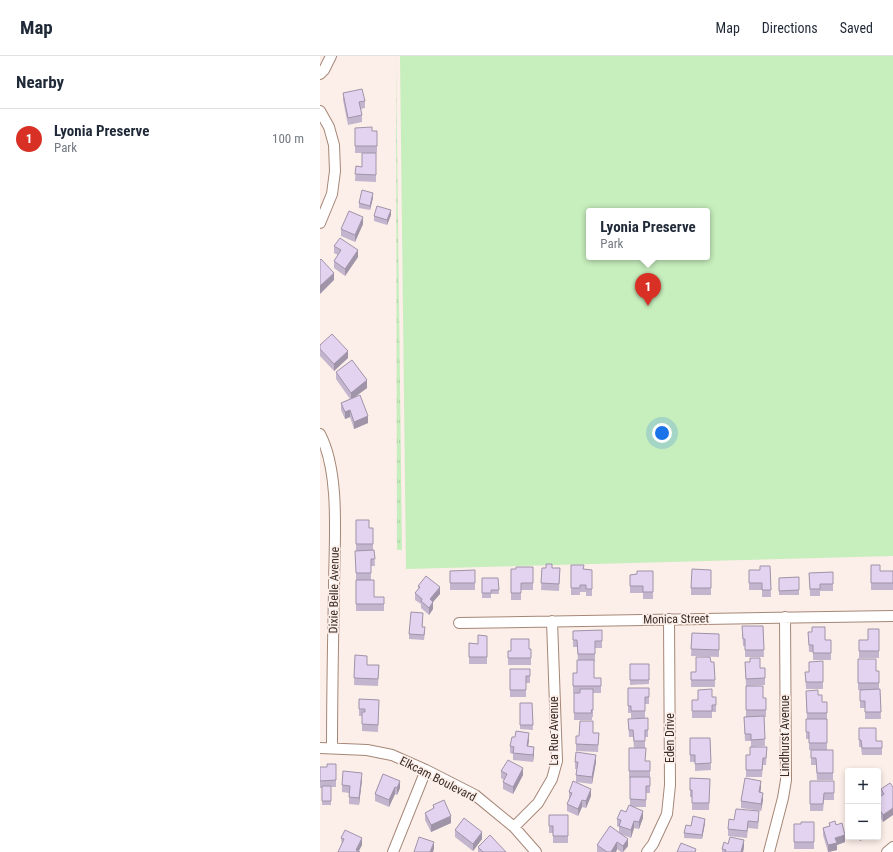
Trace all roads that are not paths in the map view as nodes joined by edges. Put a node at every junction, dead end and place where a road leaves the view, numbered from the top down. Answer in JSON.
{"nodes":[{"id":1,"x":331,"y":56,"type":"edge"},
{"id":2,"x":320,"y":74,"type":"edge"},
{"id":3,"x":320,"y":111,"type":"edge"},
{"id":4,"x":320,"y":223,"type":"edge"},
{"id":5,"x":320,"y":434,"type":"edge"},
{"id":6,"x":893,"y":616,"type":"edge"},
{"id":7,"x":785,"y":617,"type":"junction"},
{"id":8,"x":669,"y":619,"type":"junction"},
{"id":9,"x":552,"y":621,"type":"junction"},
{"id":10,"x":459,"y":623,"type":"dead end"},
{"id":11,"x":320,"y":748,"type":"edge"},
{"id":12,"x":332,"y":748,"type":"junction"},
{"id":13,"x":426,"y":770,"type":"junction"},
{"id":14,"x":514,"y":827,"type":"junction"},
{"id":15,"x":893,"y":847,"type":"edge"},
{"id":16,"x":393,"y":852,"type":"edge"},
{"id":17,"x":536,"y":852,"type":"edge"},
{"id":18,"x":647,"y":852,"type":"edge"},
{"id":19,"x":769,"y":852,"type":"edge"},
{"id":20,"x":887,"y":852,"type":"edge"}],
"edges":[{"from":1,"to":2,"type":"street"},
{"from":3,"to":4,"type":"street"},
{"from":5,"to":12,"type":"street","name":"Dixie Belle Avenue"},
{"from":6,"to":7,"type":"street","name":"Monica Street"},
{"from":7,"to":8,"type":"street","name":"Monica Street"},
{"from":7,"to":19,"type":"street","name":"Lindhurst Avenue"},
{"from":8,"to":9,"type":"street","name":"Monica Street"},
{"from":8,"to":18,"type":"street","name":"Eden Drive"},
{"from":9,"to":10,"type":"street","name":"Monica Street"},
{"from":9,"to":14,"type":"street","name":"La Rue Avenue"},
{"from":11,"to":12,"type":"street","name":"Elkcam Boulevard"},
{"from":12,"to":13,"type":"street","name":"Elkcam Boulevard"},
{"from":13,"to":14,"type":"street","name":"Elkcam Boulevard"},
{"from":13,"to":16,"type":"street"},
{"from":14,"to":17,"type":"street","name":"Elkcam Boulevard"},
{"from":15,"to":20,"type":"street"}]}
